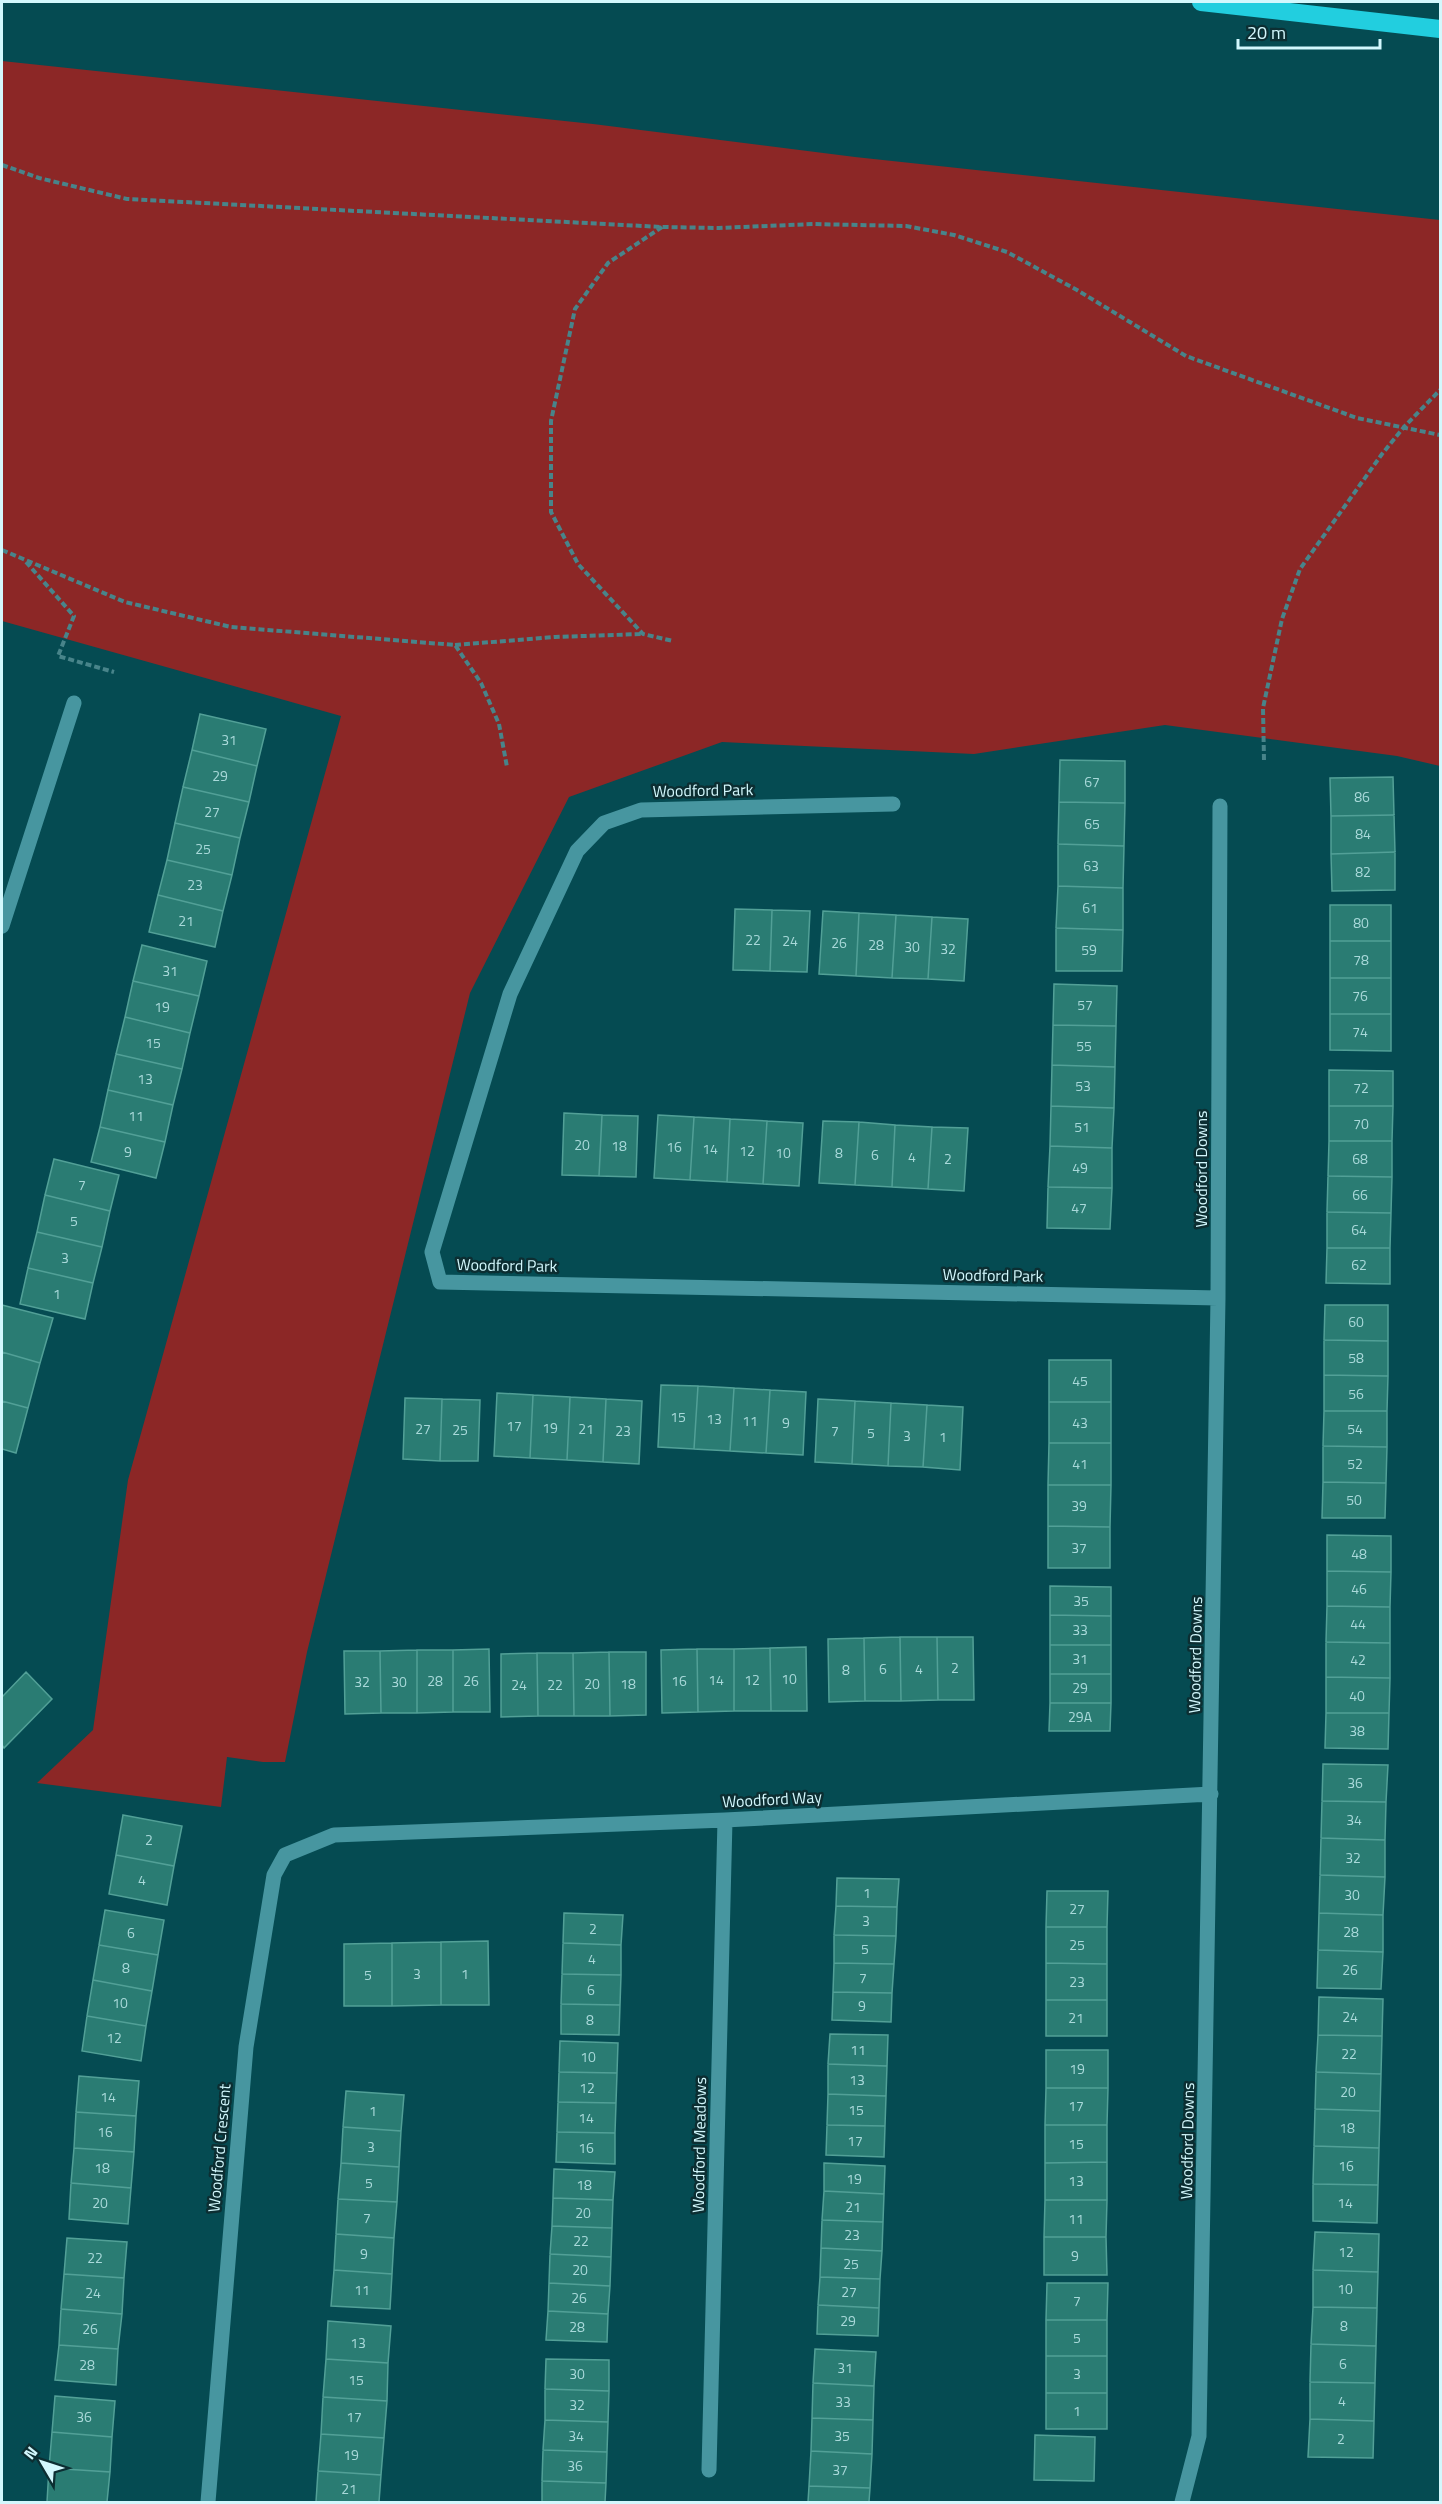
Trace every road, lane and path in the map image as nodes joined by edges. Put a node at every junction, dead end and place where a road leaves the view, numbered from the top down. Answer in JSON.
{"nodes":[{"id":1,"x":1201,"y":2,"type":"edge"},
{"id":2,"x":1440,"y":29,"type":"edge"},
{"id":3,"x":2,"y":165,"type":"edge"},
{"id":4,"x":662,"y":227,"type":"junction"},
{"id":5,"x":1440,"y":390,"type":"edge"},
{"id":6,"x":1404,"y":427,"type":"junction"},
{"id":7,"x":1440,"y":435,"type":"edge"},
{"id":8,"x":2,"y":550,"type":"edge"},
{"id":9,"x":23,"y":559,"type":"junction"},
{"id":10,"x":643,"y":634,"type":"junction"},
{"id":11,"x":673,"y":641,"type":"dead end"},
{"id":12,"x":454,"y":645,"type":"junction"},
{"id":13,"x":114,"y":672,"type":"dead end"},
{"id":14,"x":74,"y":703,"type":"dead end"},
{"id":15,"x":1264,"y":760,"type":"dead end"},
{"id":16,"x":507,"y":767,"type":"dead end"},
{"id":17,"x":893,"y":804,"type":"dead end"},
{"id":18,"x":1220,"y":806,"type":"dead end"},
{"id":19,"x":2,"y":926,"type":"edge"},
{"id":20,"x":1218,"y":1298,"type":"junction"},
{"id":21,"x":1211,"y":1794,"type":"junction"},
{"id":22,"x":725,"y":1820,"type":"junction"},
{"id":23,"x":334,"y":1834,"type":"joint"},
{"id":24,"x":709,"y":2470,"type":"dead end"},
{"id":25,"x":208,"y":2502,"type":"edge"},
{"id":26,"x":1182,"y":2502,"type":"edge"}],
"edges":[{"from":1,"to":2,"type":"highway"},
{"from":3,"to":4,"type":"path"},
{"from":4,"to":6,"type":"path"},
{"from":4,"to":10,"type":"path"},
{"from":5,"to":6,"type":"path"},
{"from":6,"to":7,"type":"path"},
{"from":6,"to":15,"type":"path"},
{"from":8,"to":9,"type":"path"},
{"from":9,"to":12,"type":"path"},
{"from":9,"to":13,"type":"path"},
{"from":10,"to":11,"type":"path"},
{"from":10,"to":12,"type":"path"},
{"from":12,"to":16,"type":"path"},
{"from":14,"to":19,"type":"street"},
{"from":17,"to":20,"type":"street","name":"Woodford Park"},
{"from":18,"to":20,"type":"street","name":"Woodford Downs"},
{"from":20,"to":21,"type":"street","name":"Woodford Downs"},
{"from":21,"to":22,"type":"street","name":"Woodford Way"},
{"from":21,"to":26,"type":"street","name":"Woodford Downs"},
{"from":22,"to":23,"type":"street","name":"Woodford Way"},
{"from":22,"to":24,"type":"street","name":"Woodford Meadows"},
{"from":23,"to":25,"type":"street","name":"Woodford Crescent"}]}
